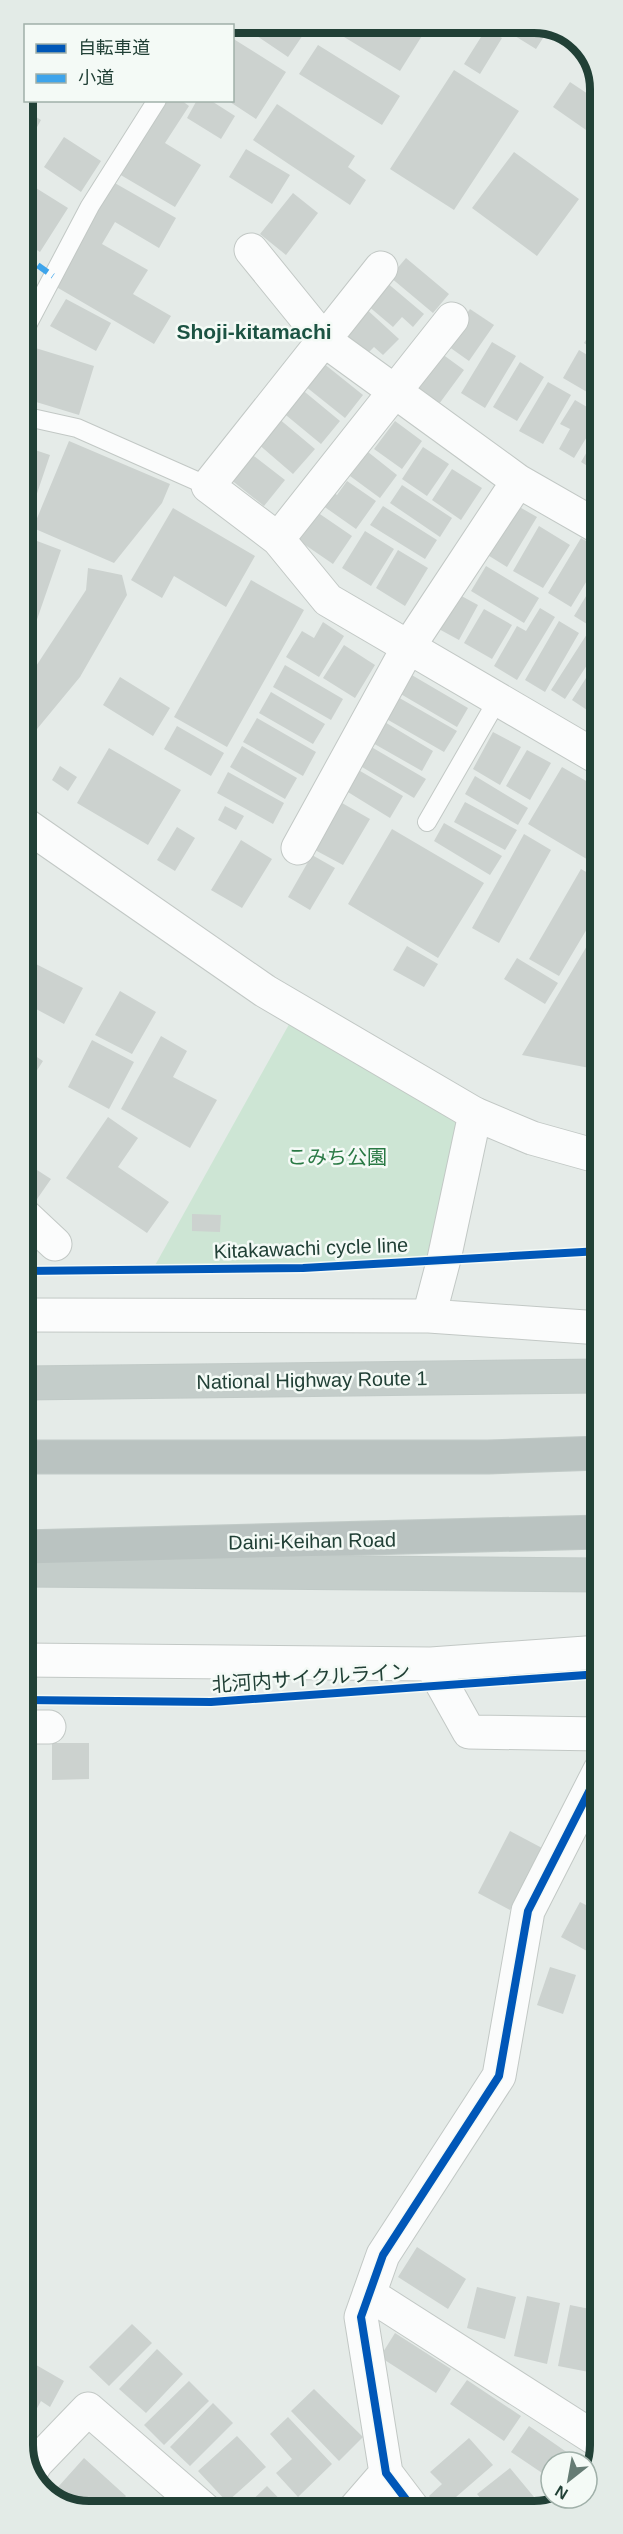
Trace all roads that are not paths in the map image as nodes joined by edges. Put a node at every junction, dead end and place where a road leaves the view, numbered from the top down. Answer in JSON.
{"nodes":[{"id":1,"x":156,"y":102,"type":"edge"},
{"id":2,"x":251,"y":250,"type":"dead end"},
{"id":3,"x":381,"y":268,"type":"dead end"},
{"id":4,"x":33,"y":314,"type":"edge"},
{"id":5,"x":452,"y":319,"type":"dead end"},
{"id":6,"x":324,"y":340,"type":"junction"},
{"id":7,"x":395,"y":392,"type":"junction"},
{"id":8,"x":33,"y":418,"type":"edge"},
{"id":9,"x":518,"y":481,"type":"junction"},
{"id":10,"x":208,"y":486,"type":"junction"},
{"id":11,"x":590,"y":522,"type":"edge"},
{"id":12,"x":278,"y":539,"type":"junction"},
{"id":13,"x":409,"y":646,"type":"junction"},
{"id":14,"x":498,"y":699,"type":"junction"},
{"id":15,"x":590,"y":753,"type":"edge"},
{"id":16,"x":427,"y":822,"type":"dead end"},
{"id":17,"x":33,"y":830,"type":"edge"},
{"id":18,"x":298,"y":848,"type":"dead end"},
{"id":19,"x":475,"y":1114,"type":"junction"},
{"id":20,"x":590,"y":1152,"type":"edge"},
{"id":21,"x":33,"y":1223,"type":"edge"},
{"id":22,"x":56,"y":1244,"type":"dead end"},
{"id":23,"x":33,"y":1315,"type":"edge"},
{"id":24,"x":429,"y":1316,"type":"junction"},
{"id":25,"x":590,"y":1328,"type":"edge"},
{"id":26,"x":590,"y":1376,"type":"edge"},
{"id":27,"x":33,"y":1383,"type":"edge"},
{"id":28,"x":590,"y":1453,"type":"edge"},
{"id":29,"x":33,"y":1457,"type":"edge"},
{"id":30,"x":590,"y":1532,"type":"edge"},
{"id":31,"x":33,"y":1546,"type":"edge"},
{"id":32,"x":33,"y":1570,"type":"edge"},
{"id":33,"x":590,"y":1575,"type":"edge"},
{"id":34,"x":590,"y":1653,"type":"edge"},
{"id":35,"x":33,"y":1660,"type":"edge"},
{"id":36,"x":431,"y":1664,"type":"junction"},
{"id":37,"x":590,"y":1734,"type":"edge"},
{"id":38,"x":590,"y":1790,"type":"edge"},
{"id":39,"x":369,"y":2294,"type":"junction"},
{"id":40,"x":590,"y":2435,"type":"edge"},
{"id":41,"x":36,"y":2463,"type":"edge"},
{"id":42,"x":386,"y":2473,"type":"junction"},
{"id":43,"x":194,"y":2501,"type":"edge"},
{"id":44,"x":362,"y":2501,"type":"edge"},
{"id":45,"x":407,"y":2501,"type":"edge"}],
"edges":[{"from":1,"to":4,"type":"lane"},
{"from":2,"to":6,"type":"street"},
{"from":3,"to":6,"type":"street"},
{"from":5,"to":7,"type":"street"},
{"from":6,"to":7,"type":"street"},
{"from":6,"to":10,"type":"street"},
{"from":7,"to":9,"type":"street"},
{"from":7,"to":12,"type":"street"},
{"from":8,"to":10,"type":"lane"},
{"from":9,"to":11,"type":"street"},
{"from":9,"to":13,"type":"street"},
{"from":10,"to":12,"type":"street"},
{"from":12,"to":13,"type":"street"},
{"from":13,"to":14,"type":"street"},
{"from":13,"to":18,"type":"street"},
{"from":14,"to":15,"type":"street"},
{"from":14,"to":16,"type":"lane"},
{"from":17,"to":19,"type":"street"},
{"from":19,"to":20,"type":"street"},
{"from":19,"to":24,"type":"street"},
{"from":21,"to":22,"type":"street"},
{"from":23,"to":24,"type":"street"},
{"from":24,"to":25,"type":"street"},
{"from":26,"to":27,"type":"highway","name":"National Highway Route 1"},
{"from":28,"to":29,"type":"highway"},
{"from":30,"to":31,"type":"highway","name":"Daini-Keihan Road"},
{"from":32,"to":33,"type":"highway"},
{"from":34,"to":36,"type":"street"},
{"from":35,"to":36,"type":"street"},
{"from":36,"to":37,"type":"street"},
{"from":38,"to":39,"type":"street"},
{"from":39,"to":40,"type":"street"},
{"from":39,"to":42,"type":"street"},
{"from":41,"to":43,"type":"street"},
{"from":42,"to":44,"type":"street"},
{"from":42,"to":45,"type":"street"}]}
